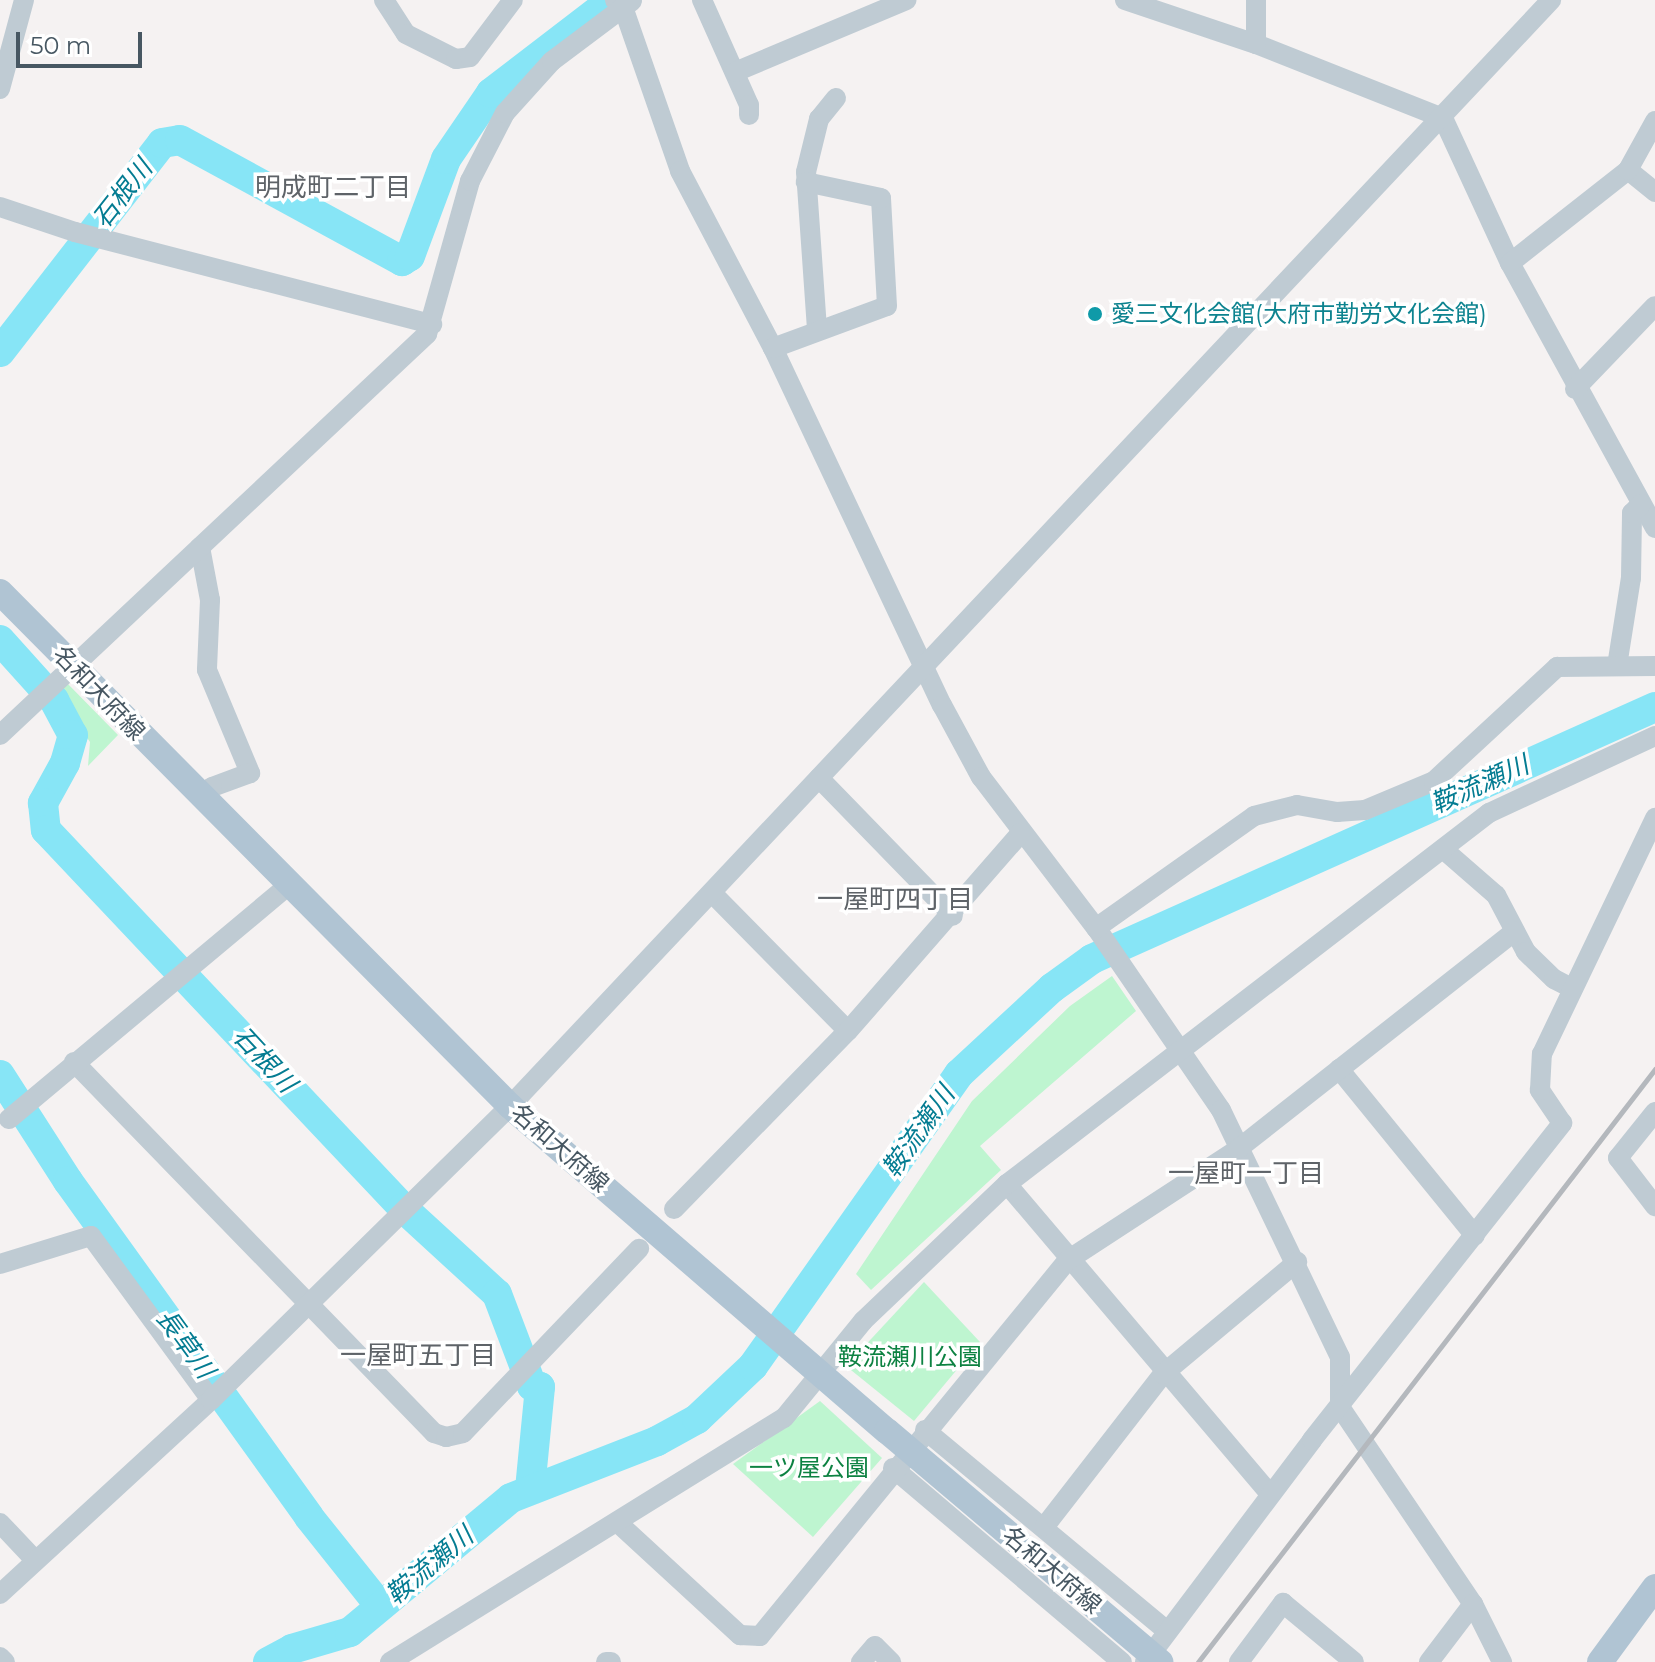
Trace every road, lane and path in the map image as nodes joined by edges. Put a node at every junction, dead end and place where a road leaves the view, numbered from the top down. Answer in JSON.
{"nodes":[{"id":1,"x":24,"y":0,"type":"edge"},
{"id":2,"x":384,"y":0,"type":"edge"},
{"id":3,"x":513,"y":0,"type":"edge"},
{"id":4,"x":702,"y":0,"type":"edge"},
{"id":5,"x":906,"y":0,"type":"edge"},
{"id":6,"x":1125,"y":0,"type":"edge"},
{"id":7,"x":1256,"y":0,"type":"edge"},
{"id":8,"x":1551,"y":0,"type":"edge"},
{"id":9,"x":622,"y":3,"type":"edge"},
{"id":10,"x":1256,"y":44,"type":"junction"},
{"id":11,"x":735,"y":72,"type":"junction"},
{"id":12,"x":0,"y":89,"type":"edge"},
{"id":13,"x":836,"y":98,"type":"dead end"},
{"id":14,"x":749,"y":115,"type":"dead end"},
{"id":15,"x":1443,"y":118,"type":"junction"},
{"id":16,"x":1655,"y":121,"type":"edge"},
{"id":17,"x":1628,"y":170,"type":"junction"},
{"id":18,"x":806,"y":182,"type":"junction"},
{"id":19,"x":1655,"y":192,"type":"edge"},
{"id":20,"x":0,"y":207,"type":"edge"},
{"id":21,"x":1510,"y":263,"type":"junction"},
{"id":22,"x":1655,"y":306,"type":"edge"},
{"id":23,"x":432,"y":324,"type":"junction"},
{"id":24,"x":817,"y":329,"type":"junction"},
{"id":25,"x":773,"y":348,"type":"junction"},
{"id":26,"x":1575,"y":389,"type":"junction"},
{"id":27,"x":1650,"y":514,"type":"edge"},
{"id":28,"x":200,"y":547,"type":"junction"},
{"id":29,"x":0,"y":592,"type":"edge"},
{"id":30,"x":926,"y":663,"type":"junction"},
{"id":31,"x":1617,"y":666,"type":"junction"},
{"id":32,"x":1655,"y":666,"type":"edge"},
{"id":33,"x":73,"y":667,"type":"junction"},
{"id":34,"x":0,"y":735,"type":"edge"},
{"id":35,"x":1655,"y":736,"type":"edge"},
{"id":36,"x":819,"y":778,"type":"junction"},
{"id":37,"x":201,"y":797,"type":"junction"},
{"id":38,"x":1655,"y":818,"type":"edge"},
{"id":39,"x":1021,"y":833,"type":"junction"},
{"id":40,"x":1443,"y":849,"type":"junction"},
{"id":41,"x":288,"y":886,"type":"junction"},
{"id":42,"x":713,"y":894,"type":"junction"},
{"id":43,"x":953,"y":916,"type":"junction"},
{"id":44,"x":1097,"y":928,"type":"junction"},
{"id":45,"x":1515,"y":931,"type":"junction"},
{"id":46,"x":1572,"y":988,"type":"junction"},
{"id":47,"x":848,"y":1031,"type":"junction"},
{"id":48,"x":1182,"y":1050,"type":"junction"},
{"id":49,"x":74,"y":1062,"type":"junction"},
{"id":50,"x":1339,"y":1069,"type":"junction"},
{"id":51,"x":510,"y":1106,"type":"junction"},
{"id":52,"x":1655,"y":1112,"type":"edge"},
{"id":53,"x":9,"y":1119,"type":"dead end"},
{"id":54,"x":1238,"y":1149,"type":"junction"},
{"id":55,"x":1007,"y":1184,"type":"junction"},
{"id":56,"x":1655,"y":1206,"type":"edge"},
{"id":57,"x":674,"y":1209,"type":"dead end"},
{"id":58,"x":1475,"y":1236,"type":"junction"},
{"id":59,"x":639,"y":1249,"type":"dead end"},
{"id":60,"x":1068,"y":1260,"type":"junction"},
{"id":61,"x":1297,"y":1262,"type":"junction"},
{"id":62,"x":0,"y":1264,"type":"edge"},
{"id":63,"x":306,"y":1305,"type":"junction"},
{"id":64,"x":818,"y":1373,"type":"junction"},
{"id":65,"x":1163,"y":1374,"type":"junction"},
{"id":66,"x":211,"y":1400,"type":"junction"},
{"id":67,"x":1340,"y":1407,"type":"junction"},
{"id":68,"x":925,"y":1430,"type":"junction"},
{"id":69,"x":893,"y":1468,"type":"junction"},
{"id":70,"x":1270,"y":1494,"type":"junction"},
{"id":71,"x":0,"y":1523,"type":"edge"},
{"id":72,"x":618,"y":1523,"type":"junction"},
{"id":73,"x":1045,"y":1526,"type":"junction"},
{"id":74,"x":35,"y":1560,"type":"junction"},
{"id":75,"x":1655,"y":1587,"type":"edge"},
{"id":76,"x":0,"y":1594,"type":"edge"},
{"id":77,"x":1473,"y":1604,"type":"junction"},
{"id":78,"x":1167,"y":1631,"type":"junction"},
{"id":79,"x":0,"y":1657,"type":"edge"},
{"id":80,"x":5,"y":1662,"type":"edge"},
{"id":81,"x":390,"y":1662,"type":"edge"},
{"id":82,"x":861,"y":1662,"type":"edge"},
{"id":83,"x":891,"y":1662,"type":"edge"},
{"id":84,"x":1122,"y":1662,"type":"edge"},
{"id":85,"x":1145,"y":1662,"type":"edge"},
{"id":86,"x":1160,"y":1662,"type":"edge"},
{"id":87,"x":1239,"y":1662,"type":"edge"},
{"id":88,"x":1354,"y":1662,"type":"edge"},
{"id":89,"x":1429,"y":1662,"type":"edge"},
{"id":90,"x":1502,"y":1662,"type":"edge"},
{"id":91,"x":1600,"y":1662,"type":"edge"}],
"edges":[{"from":1,"to":12,"type":"street"},
{"from":2,"to":3,"type":"street"},
{"from":4,"to":11,"type":"street"},
{"from":5,"to":11,"type":"street"},
{"from":6,"to":10,"type":"street"},
{"from":7,"to":10,"type":"street"},
{"from":8,"to":15,"type":"street"},
{"from":9,"to":23,"type":"street"},
{"from":9,"to":25,"type":"street"},
{"from":10,"to":15,"type":"street"},
{"from":11,"to":14,"type":"street"},
{"from":13,"to":18,"type":"street"},
{"from":15,"to":21,"type":"street"},
{"from":15,"to":30,"type":"street"},
{"from":16,"to":17,"type":"street"},
{"from":17,"to":19,"type":"street"},
{"from":17,"to":21,"type":"street"},
{"from":18,"to":24,"type":"street"},
{"from":18,"to":24,"type":"street"},
{"from":20,"to":23,"type":"street"},
{"from":21,"to":26,"type":"street"},
{"from":22,"to":26,"type":"street"},
{"from":23,"to":28,"type":"street"},
{"from":24,"to":25,"type":"street"},
{"from":25,"to":30,"type":"street"},
{"from":26,"to":27,"type":"street"},
{"from":27,"to":31,"type":"street"},
{"from":28,"to":33,"type":"street"},
{"from":28,"to":37,"type":"street"},
{"from":29,"to":33,"type":"main road","name":"名和大府線"},
{"from":30,"to":36,"type":"street"},
{"from":30,"to":39,"type":"street"},
{"from":31,"to":32,"type":"street"},
{"from":31,"to":44,"type":"street"},
{"from":33,"to":34,"type":"street"},
{"from":33,"to":37,"type":"main road","name":"名和大府線"},
{"from":35,"to":40,"type":"street"},
{"from":36,"to":42,"type":"street"},
{"from":36,"to":43,"type":"street"},
{"from":37,"to":41,"type":"main road","name":"名和大府線"},
{"from":38,"to":46,"type":"street"},
{"from":39,"to":43,"type":"street"},
{"from":39,"to":44,"type":"street"},
{"from":40,"to":45,"type":"street"},
{"from":40,"to":48,"type":"street"},
{"from":41,"to":49,"type":"street"},
{"from":41,"to":51,"type":"main road","name":"名和大府線"},
{"from":42,"to":47,"type":"street"},
{"from":42,"to":51,"type":"street"},
{"from":43,"to":47,"type":"street"},
{"from":44,"to":48,"type":"street"},
{"from":45,"to":46,"type":"street"},
{"from":45,"to":50,"type":"street"},
{"from":46,"to":58,"type":"street"},
{"from":47,"to":57,"type":"street"},
{"from":48,"to":54,"type":"street"},
{"from":48,"to":55,"type":"street"},
{"from":49,"to":53,"type":"street"},
{"from":49,"to":63,"type":"street"},
{"from":50,"to":54,"type":"street"},
{"from":50,"to":58,"type":"street"},
{"from":51,"to":63,"type":"street"},
{"from":51,"to":64,"type":"main road","name":"名和大府線"},
{"from":52,"to":56,"type":"street"},
{"from":54,"to":60,"type":"street"},
{"from":54,"to":61,"type":"street"},
{"from":55,"to":60,"type":"street"},
{"from":55,"to":64,"type":"street"},
{"from":58,"to":67,"type":"street"},
{"from":59,"to":63,"type":"street"},
{"from":60,"to":65,"type":"street"},
{"from":60,"to":68,"type":"street"},
{"from":61,"to":65,"type":"street"},
{"from":61,"to":67,"type":"street"},
{"from":62,"to":66,"type":"street"},
{"from":63,"to":66,"type":"street"},
{"from":64,"to":72,"type":"street"},
{"from":64,"to":86,"type":"main road","name":"名和大府線","bridge":true},
{"from":65,"to":70,"type":"street"},
{"from":65,"to":73,"type":"street"},
{"from":66,"to":74,"type":"street"},
{"from":67,"to":70,"type":"street"},
{"from":67,"to":77,"type":"street"},
{"from":68,"to":69,"type":"street"},
{"from":68,"to":73,"type":"street"},
{"from":69,"to":72,"type":"street"},
{"from":69,"to":84,"type":"street"},
{"from":70,"to":78,"type":"street"},
{"from":71,"to":74,"type":"street"},
{"from":72,"to":81,"type":"street"},
{"from":73,"to":78,"type":"street"},
{"from":74,"to":76,"type":"street"},
{"from":75,"to":91,"type":"main road"},
{"from":77,"to":89,"type":"street"},
{"from":77,"to":90,"type":"street"},
{"from":78,"to":85,"type":"street"},
{"from":79,"to":80,"type":"street"},
{"from":82,"to":83,"type":"street"},
{"from":87,"to":88,"type":"street"}]}
